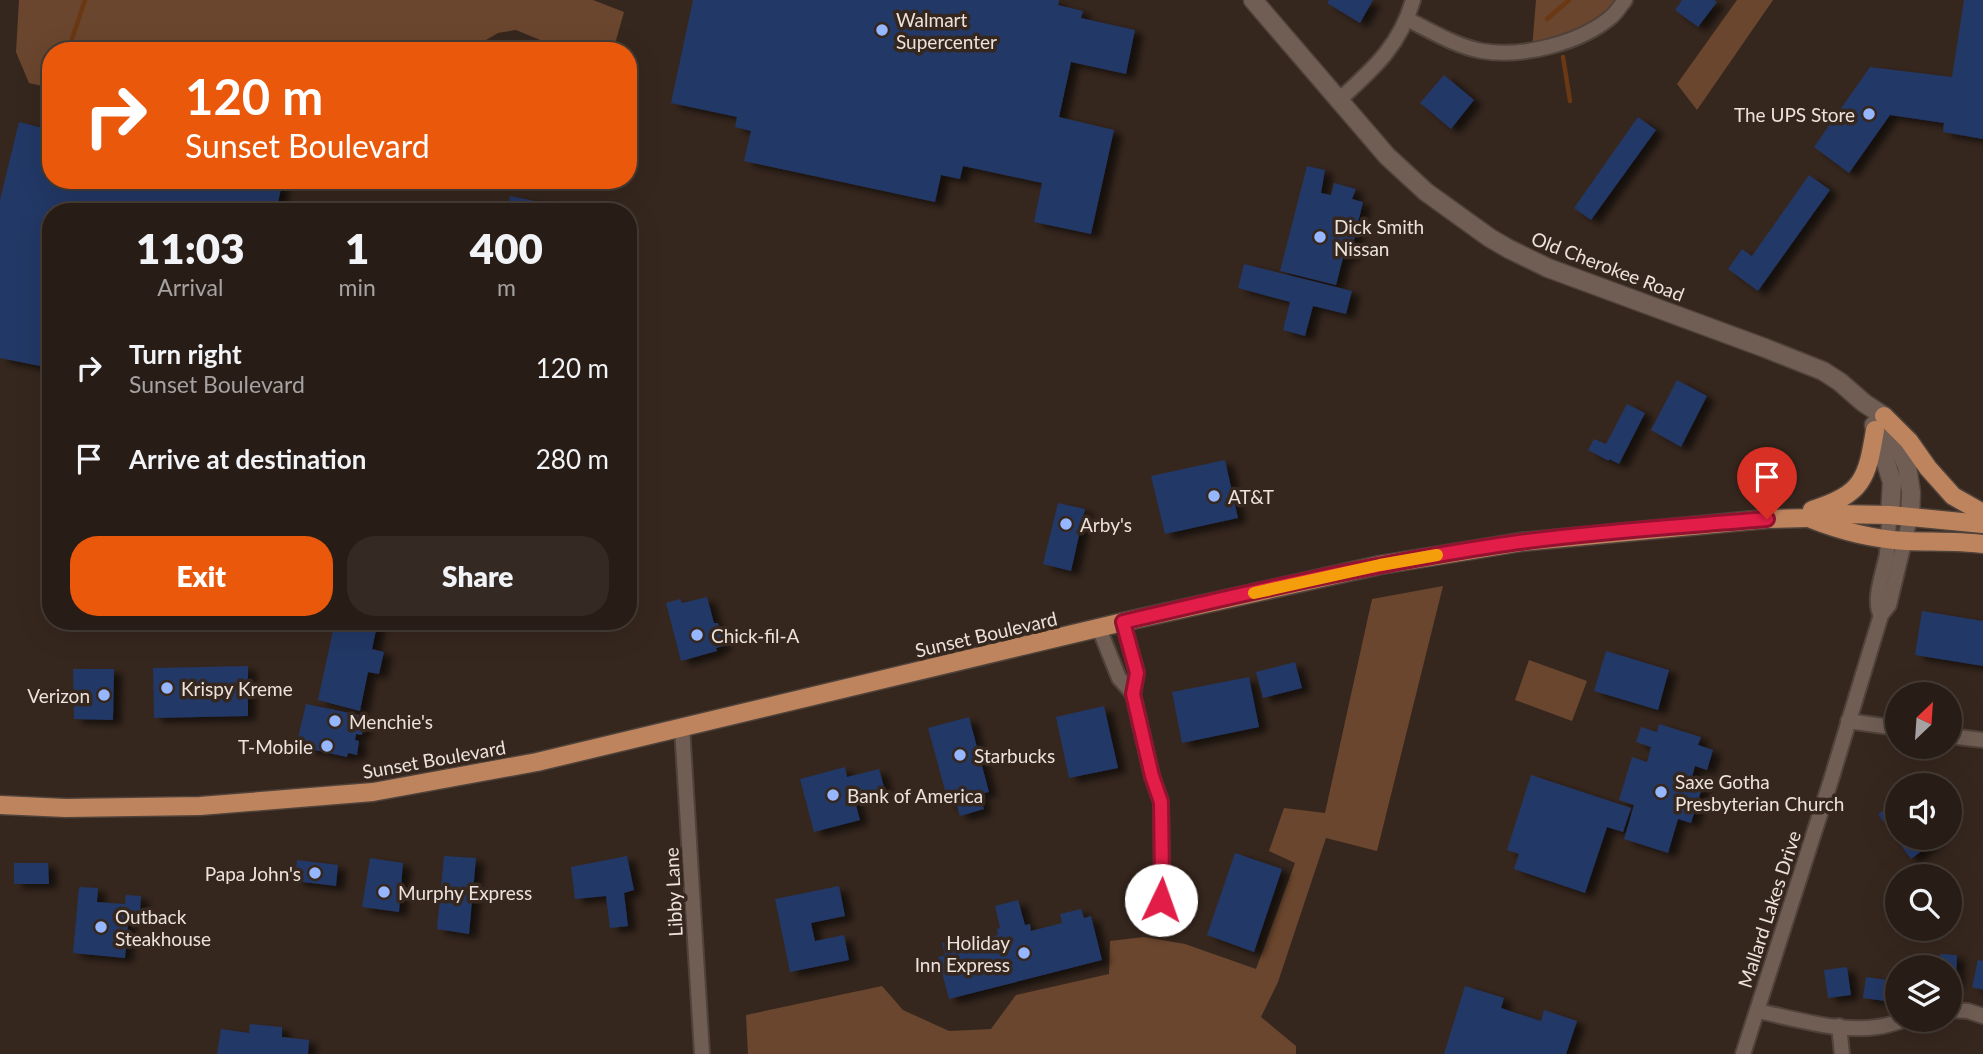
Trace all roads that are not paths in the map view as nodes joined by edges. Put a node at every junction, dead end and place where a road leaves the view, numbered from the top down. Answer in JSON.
{"nodes":[{"id":1,"x":1253,"y":0,"type":"edge"},
{"id":2,"x":1413,"y":0,"type":"edge"},
{"id":3,"x":1625,"y":0,"type":"edge"},
{"id":4,"x":1407,"y":19,"type":"junction"},
{"id":5,"x":1339,"y":100,"type":"junction"},
{"id":6,"x":1880,"y":423,"type":"junction"},
{"id":7,"x":1983,"y":513,"type":"edge"},
{"id":8,"x":1891,"y":515,"type":"junction"},
{"id":9,"x":1910,"y":517,"type":"junction"},
{"id":10,"x":1799,"y":518,"type":"junction"},
{"id":11,"x":1983,"y":524,"type":"edge"},
{"id":12,"x":1896,"y":540,"type":"junction"},
{"id":13,"x":1983,"y":544,"type":"edge"},
{"id":14,"x":1123,"y":622,"type":"junction"},
{"id":15,"x":1098,"y":628,"type":"junction"},
{"id":16,"x":1133,"y":694,"type":"junction"},
{"id":17,"x":1848,"y":721,"type":"junction"},
{"id":18,"x":1885,"y":726,"type":"edge"},
{"id":19,"x":682,"y":727,"type":"junction"},
{"id":20,"x":1962,"y":737,"type":"edge"},
{"id":21,"x":1983,"y":740,"type":"edge"},
{"id":22,"x":0,"y":805,"type":"edge"},
{"id":23,"x":1159,"y":921,"type":"dead end"},
{"id":24,"x":1757,"y":1011,"type":"junction"},
{"id":25,"x":1962,"y":1011,"type":"edge"},
{"id":26,"x":1983,"y":1016,"type":"edge"},
{"id":27,"x":1885,"y":1025,"type":"edge"},
{"id":28,"x":1839,"y":1026,"type":"junction"},
{"id":29,"x":702,"y":1054,"type":"edge"},
{"id":30,"x":1743,"y":1054,"type":"edge"},
{"id":31,"x":1842,"y":1054,"type":"edge"}],
"edges":[{"from":1,"to":5,"type":"street","name":"Old Cherokee Road"},
{"from":2,"to":4,"type":"street"},
{"from":3,"to":4,"type":"street"},
{"from":4,"to":5,"type":"street"},
{"from":5,"to":6,"type":"street","name":"Old Cherokee Road"},
{"from":6,"to":7,"type":"main road"},
{"from":6,"to":8,"type":"street","name":"Old Cherokee Road"},
{"from":6,"to":9,"type":"street","name":"Old Cherokee Road"},
{"from":6,"to":10,"type":"main road"},
{"from":8,"to":9,"type":"main road","name":"Sunset Boulevard"},
{"from":8,"to":10,"type":"main road","name":"Sunset Boulevard"},
{"from":8,"to":12,"type":"street","name":"Mallard Lakes Drive"},
{"from":9,"to":11,"type":"main road","name":"Sunset Boulevard"},
{"from":9,"to":12,"type":"street","name":"Mallard Lakes Drive"},
{"from":10,"to":12,"type":"main road"},
{"from":10,"to":14,"type":"main road","name":"Sunset Boulevard"},
{"from":12,"to":13,"type":"main road"},
{"from":12,"to":17,"type":"street","name":"Mallard Lakes Drive"},
{"from":14,"to":15,"type":"main road","name":"Sunset Boulevard"},
{"from":14,"to":16,"type":"street"},
{"from":15,"to":16,"type":"street"},
{"from":15,"to":19,"type":"main road","name":"Sunset Boulevard"},
{"from":16,"to":23,"type":"street"},
{"from":17,"to":18,"type":"street"},
{"from":17,"to":24,"type":"street","name":"Mallard Lakes Drive"},
{"from":19,"to":22,"type":"main road","name":"Sunset Boulevard"},
{"from":19,"to":29,"type":"street","name":"Libby Lane"},
{"from":20,"to":21,"type":"street"},
{"from":24,"to":28,"type":"street"},
{"from":24,"to":30,"type":"street","name":"Mallard Lakes Drive"},
{"from":25,"to":26,"type":"street"},
{"from":27,"to":28,"type":"street"},
{"from":28,"to":31,"type":"street"}]}
